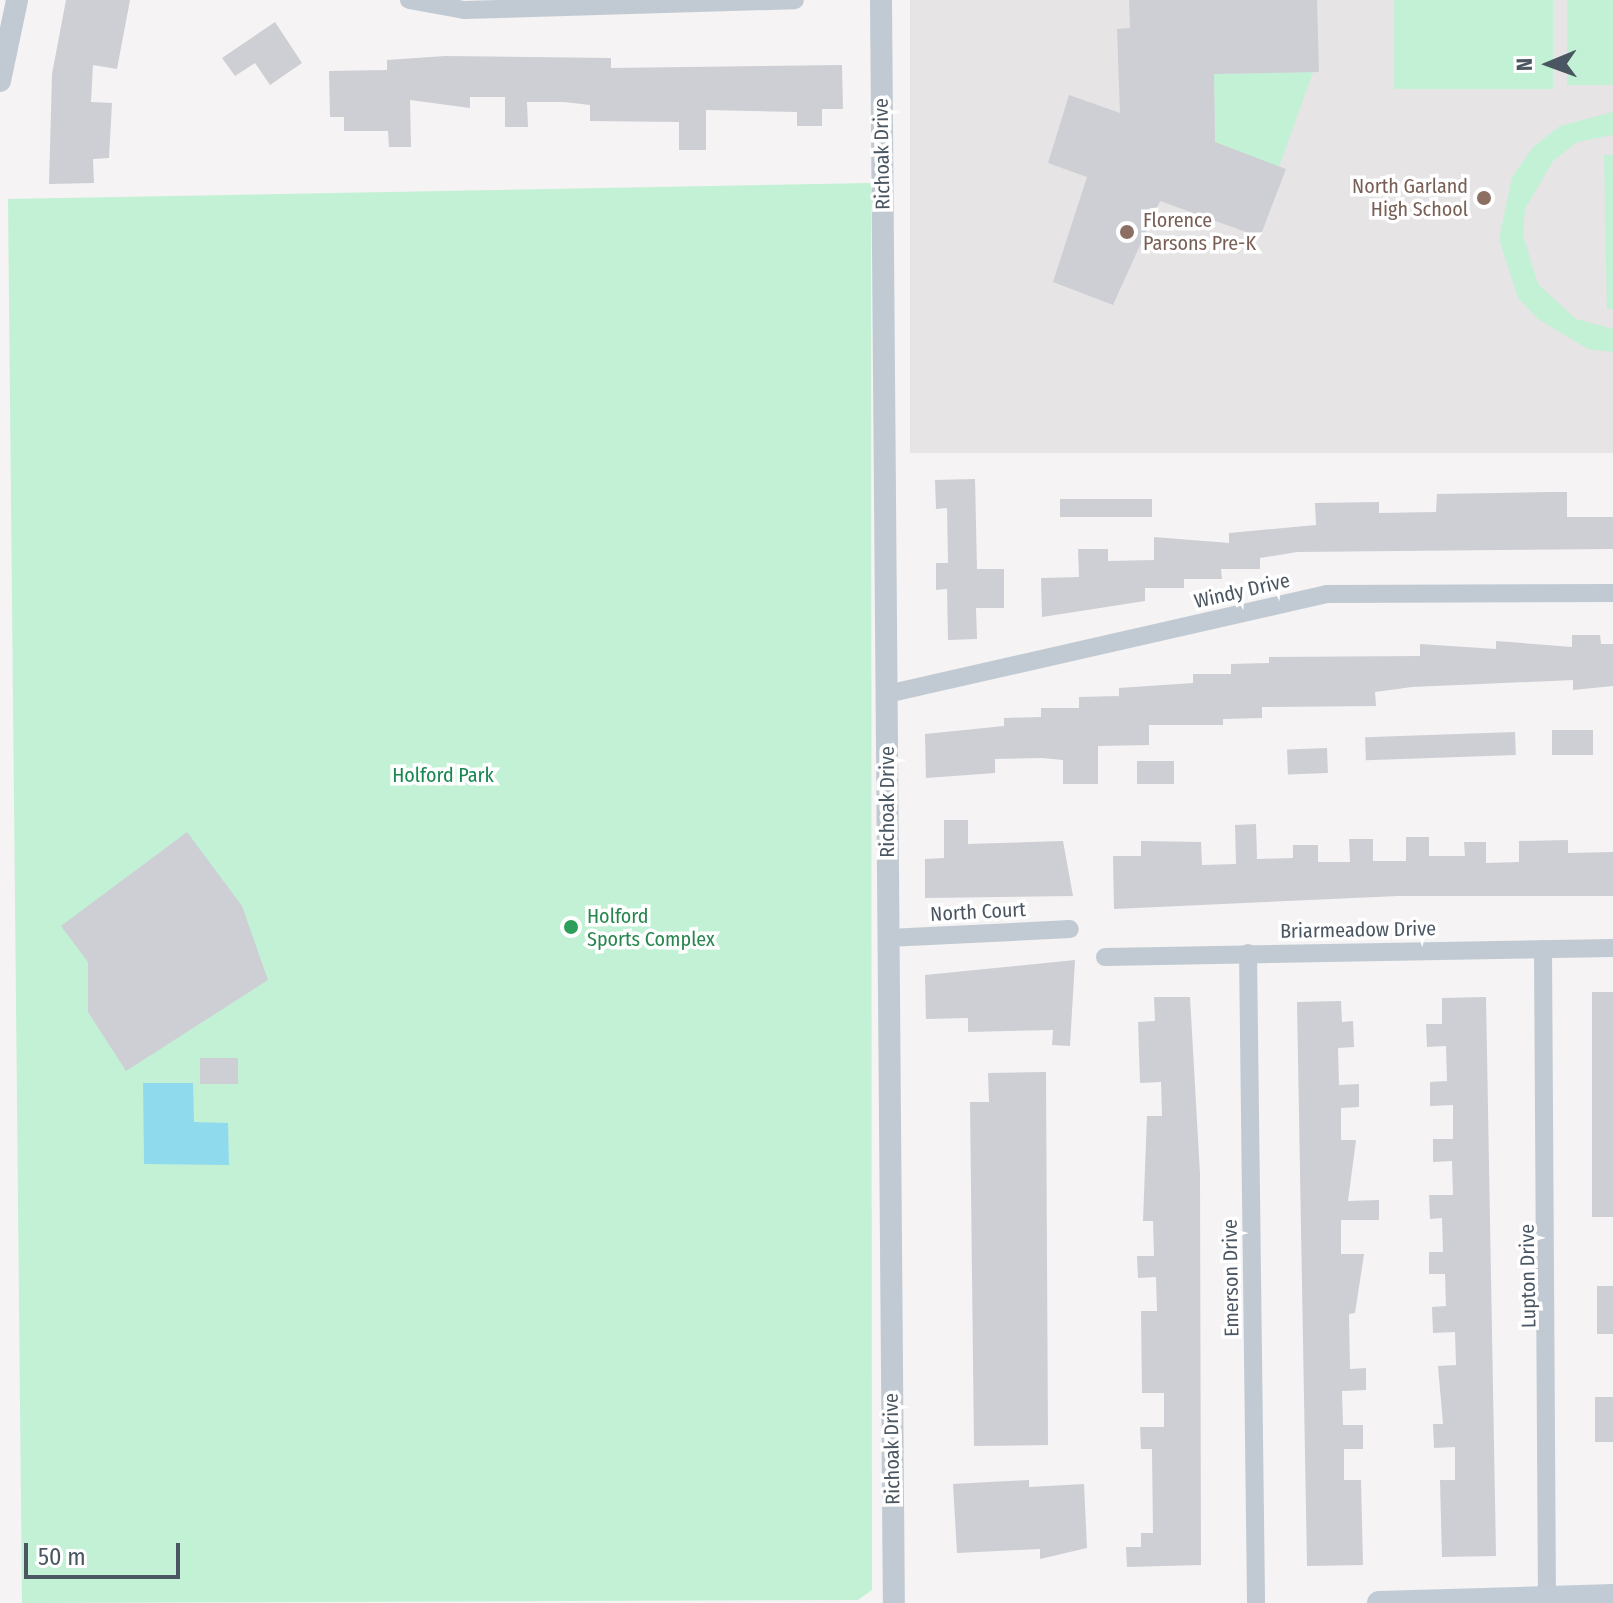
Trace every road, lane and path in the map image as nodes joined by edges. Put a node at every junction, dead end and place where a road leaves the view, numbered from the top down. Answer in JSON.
{"nodes":[{"id":1,"x":17,"y":0,"type":"edge"},
{"id":2,"x":409,"y":0,"type":"edge"},
{"id":3,"x":795,"y":0,"type":"edge"},
{"id":4,"x":881,"y":0,"type":"edge"},
{"id":5,"x":0,"y":81,"type":"edge"},
{"id":6,"x":1613,"y":593,"type":"edge"},
{"id":7,"x":887,"y":694,"type":"junction"},
{"id":8,"x":1070,"y":929,"type":"dead end"},
{"id":9,"x":888,"y":938,"type":"junction"},
{"id":10,"x":1613,"y":948,"type":"edge"},
{"id":11,"x":1543,"y":949,"type":"junction"},
{"id":12,"x":1248,"y":953,"type":"junction"},
{"id":13,"x":1105,"y":957,"type":"dead end"},
{"id":14,"x":1613,"y":1596,"type":"edge"},
{"id":15,"x":1547,"y":1600,"type":"edge"},
{"id":16,"x":894,"y":1603,"type":"edge"},
{"id":17,"x":1256,"y":1603,"type":"edge"},
{"id":18,"x":1379,"y":1603,"type":"edge"}],
"edges":[{"from":1,"to":5,"type":"street"},
{"from":2,"to":3,"type":"street"},
{"from":4,"to":7,"type":"street","name":"Richoak Drive"},
{"from":6,"to":7,"type":"street","name":"Windy Drive"},
{"from":7,"to":9,"type":"street","name":"Richoak Drive"},
{"from":8,"to":9,"type":"street","name":"North Court"},
{"from":9,"to":16,"type":"street","name":"Richoak Drive"},
{"from":10,"to":11,"type":"street","name":"Briarmeadow Drive"},
{"from":11,"to":12,"type":"street","name":"Briarmeadow Drive"},
{"from":11,"to":15,"type":"street","name":"Lupton Drive"},
{"from":12,"to":13,"type":"street","name":"Briarmeadow Drive"},
{"from":12,"to":17,"type":"street","name":"Emerson Drive"},
{"from":14,"to":15,"type":"main road"},
{"from":15,"to":18,"type":"main road"}]}
